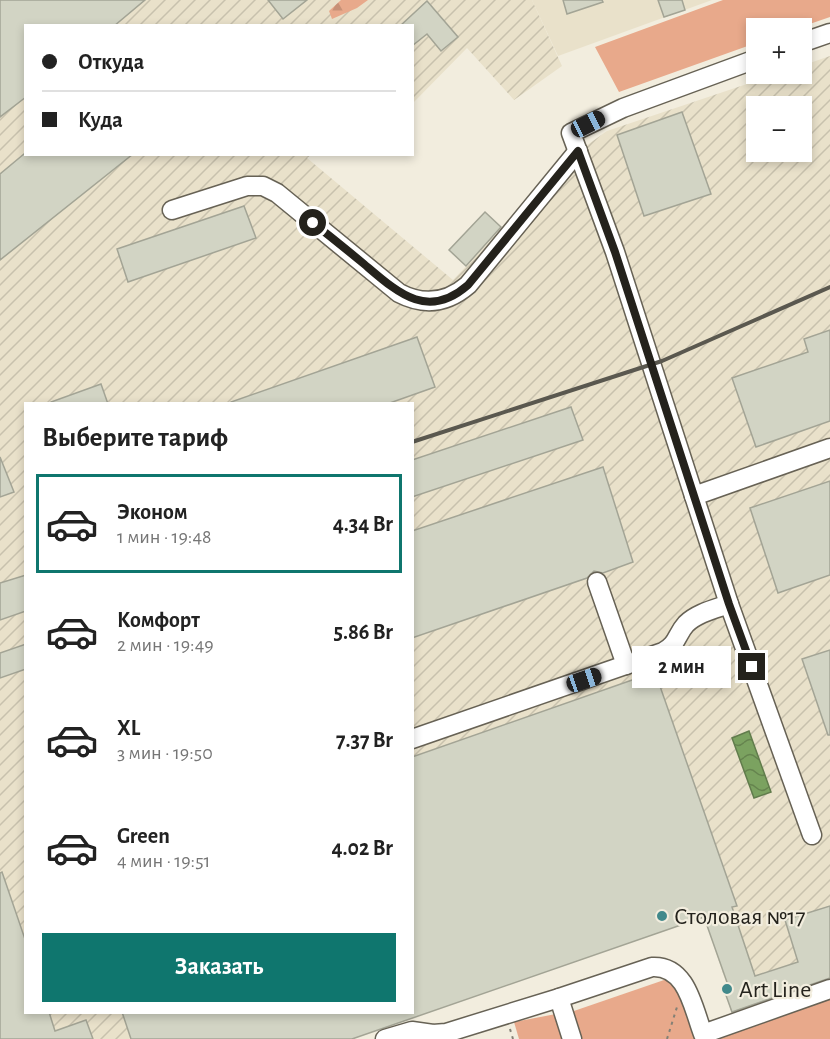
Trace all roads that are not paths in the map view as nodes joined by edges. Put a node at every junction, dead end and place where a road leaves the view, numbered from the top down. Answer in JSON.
{"nodes":[{"id":1,"x":830,"y":33,"type":"edge"},
{"id":2,"x":812,"y":39,"type":"edge"},
{"id":3,"x":746,"y":63,"type":"edge"},
{"id":4,"x":578,"y":151,"type":"junction"},
{"id":5,"x":172,"y":210,"type":"dead end"},
{"id":6,"x":830,"y":448,"type":"edge"},
{"id":7,"x":694,"y":496,"type":"junction"},
{"id":8,"x":597,"y":582,"type":"dead end"},
{"id":9,"x":729,"y":604,"type":"junction"},
{"id":10,"x":626,"y":665,"type":"junction"},
{"id":11,"x":414,"y":738,"type":"edge"},
{"id":12,"x":812,"y":835,"type":"dead end"},
{"id":13,"x":830,"y":989,"type":"edge"},
{"id":14,"x":559,"y":998,"type":"junction"},
{"id":15,"x":385,"y":1039,"type":"edge"},
{"id":16,"x":572,"y":1039,"type":"edge"}],
"edges":[{"from":1,"to":2,"type":"lane"},
{"from":3,"to":4,"type":"lane"},
{"from":4,"to":5,"type":"lane"},
{"from":4,"to":7,"type":"lane"},
{"from":6,"to":7,"type":"lane"},
{"from":7,"to":9,"type":"lane"},
{"from":8,"to":10,"type":"lane"},
{"from":9,"to":10,"type":"lane"},
{"from":9,"to":12,"type":"lane"},
{"from":10,"to":11,"type":"lane"},
{"from":13,"to":14,"type":"lane"},
{"from":14,"to":15,"type":"lane"},
{"from":14,"to":16,"type":"lane"}]}
